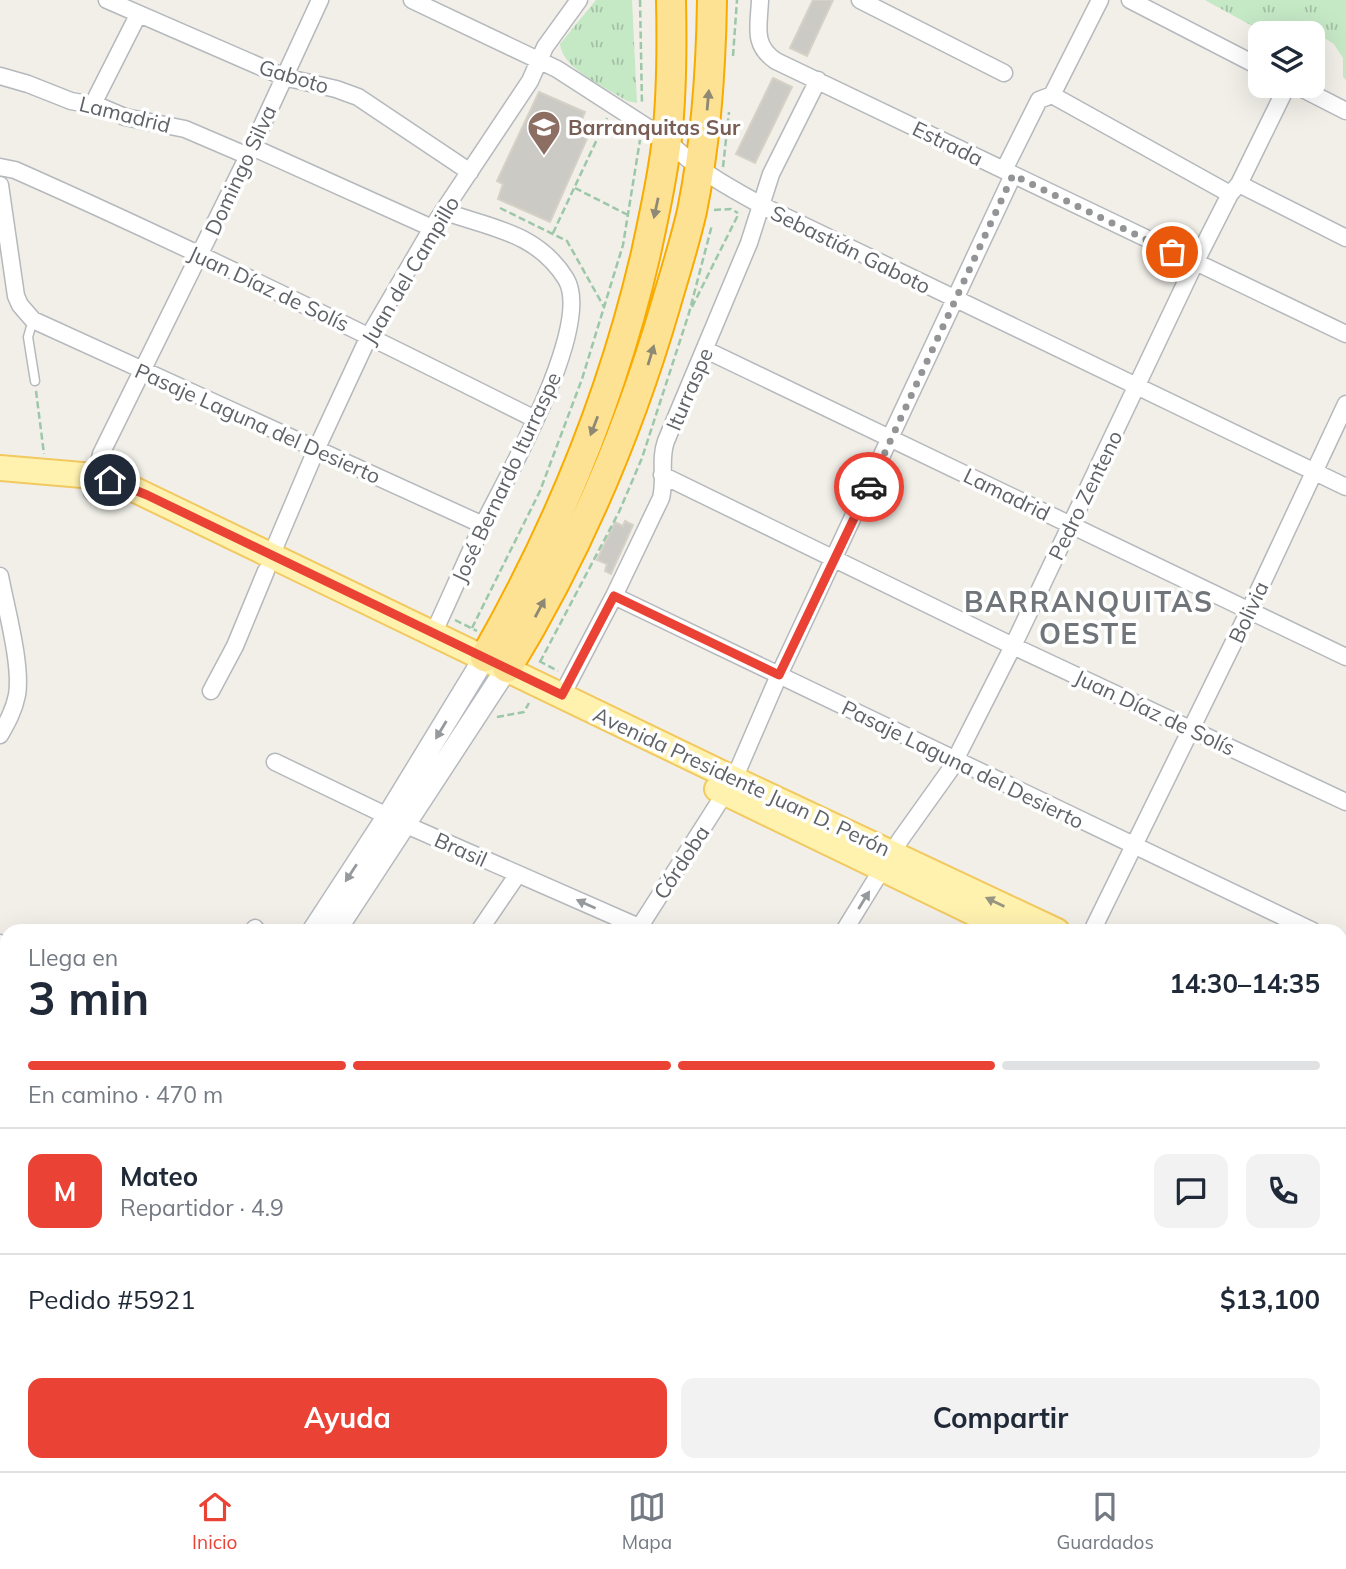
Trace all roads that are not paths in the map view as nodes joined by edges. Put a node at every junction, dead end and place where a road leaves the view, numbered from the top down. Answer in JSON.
{"nodes":[{"id":1,"x":107,"y":0,"type":"edge"},
{"id":2,"x":320,"y":0,"type":"edge"},
{"id":3,"x":412,"y":0,"type":"edge"},
{"id":4,"x":579,"y":0,"type":"edge"},
{"id":5,"x":671,"y":0,"type":"edge"},
{"id":6,"x":712,"y":0,"type":"edge"},
{"id":7,"x":760,"y":0,"type":"edge"},
{"id":8,"x":860,"y":0,"type":"edge"},
{"id":9,"x":1100,"y":0,"type":"edge"},
{"id":10,"x":1130,"y":0,"type":"edge"},
{"id":11,"x":138,"y":15,"type":"junction"},
{"id":12,"x":538,"y":60,"type":"junction"},
{"id":13,"x":1248,"y":61,"type":"edge"},
{"id":14,"x":1004,"y":73,"type":"dead end"},
{"id":15,"x":0,"y":76,"type":"edge"},
{"id":16,"x":284,"y":77,"type":"junction"},
{"id":17,"x":818,"y":80,"type":"junction"},
{"id":18,"x":1052,"y":95,"type":"junction"},
{"id":19,"x":1281,"y":98,"type":"edge"},
{"id":20,"x":1321,"y":98,"type":"edge"},
{"id":21,"x":93,"y":104,"type":"junction"},
{"id":22,"x":1346,"y":111,"type":"edge"},
{"id":23,"x":667,"y":140,"type":"junction"},
{"id":24,"x":250,"y":151,"type":"junction"},
{"id":25,"x":0,"y":167,"type":"edge"},
{"id":26,"x":699,"y":168,"type":"junction"},
{"id":27,"x":470,"y":172,"type":"junction"},
{"id":28,"x":1009,"y":173,"type":"junction"},
{"id":29,"x":0,"y":185,"type":"edge"},
{"id":30,"x":1234,"y":189,"type":"junction"},
{"id":31,"x":443,"y":211,"type":"junction"},
{"id":32,"x":759,"y":213,"type":"junction"},
{"id":33,"x":432,"y":228,"type":"junction"},
{"id":34,"x":1346,"y":238,"type":"edge"},
{"id":35,"x":199,"y":255,"type":"junction"},
{"id":36,"x":1195,"y":263,"type":"junction"},
{"id":37,"x":955,"y":300,"type":"junction"},
{"id":38,"x":33,"y":320,"type":"junction"},
{"id":39,"x":1346,"y":334,"type":"edge"},
{"id":40,"x":369,"y":336,"type":"junction"},
{"id":41,"x":706,"y":350,"type":"junction"},
{"id":42,"x":141,"y":370,"type":"junction"},
{"id":43,"x":35,"y":381,"type":"road end"},
{"id":44,"x":1138,"y":385,"type":"junction"},
{"id":45,"x":1346,"y":404,"type":"edge"},
{"id":46,"x":535,"y":419,"type":"junction"},
{"id":47,"x":891,"y":438,"type":"junction"},
{"id":48,"x":316,"y":450,"type":"junction"},
{"id":49,"x":0,"y":468,"type":"edge"},
{"id":50,"x":1314,"y":472,"type":"junction"},
{"id":51,"x":662,"y":475,"type":"junction"},
{"id":52,"x":0,"y":484,"type":"edge"},
{"id":53,"x":93,"y":484,"type":"junction"},
{"id":54,"x":1346,"y":486,"type":"edge"},
{"id":55,"x":483,"y":525,"type":"junction"},
{"id":56,"x":1070,"y":525,"type":"junction"},
{"id":57,"x":835,"y":558,"type":"junction"},
{"id":58,"x":268,"y":564,"type":"junction"},
{"id":59,"x":0,"y":576,"type":"edge"},
{"id":60,"x":614,"y":596,"type":"junction"},
{"id":61,"x":1250,"y":609,"type":"junction"},
{"id":62,"x":438,"y":624,"type":"junction"},
{"id":63,"x":1013,"y":646,"type":"junction"},
{"id":64,"x":493,"y":657,"type":"junction"},
{"id":65,"x":1346,"y":657,"type":"edge"},
{"id":66,"x":779,"y":675,"type":"junction"},
{"id":67,"x":0,"y":684,"type":"edge"},
{"id":68,"x":566,"y":686,"type":"junction"},
{"id":69,"x":211,"y":691,"type":"dead end"},
{"id":70,"x":17,"y":692,"type":"junction"},
{"id":71,"x":1191,"y":730,"type":"junction"},
{"id":72,"x":0,"y":734,"type":"edge"},
{"id":73,"x":956,"y":759,"type":"junction"},
{"id":74,"x":275,"y":762,"type":"dead end"},
{"id":75,"x":729,"y":786,"type":"junction"},
{"id":76,"x":1346,"y":802,"type":"edge"},
{"id":77,"x":396,"y":820,"type":"junction"},
{"id":78,"x":1133,"y":847,"type":"junction"},
{"id":79,"x":888,"y":861,"type":"junction"},
{"id":80,"x":517,"y":874,"type":"junction"},
{"id":81,"x":318,"y":924,"type":"edge"},
{"id":82,"x":339,"y":924,"type":"edge"},
{"id":83,"x":484,"y":924,"type":"edge"},
{"id":84,"x":628,"y":924,"type":"edge"},
{"id":85,"x":645,"y":924,"type":"edge"},
{"id":86,"x":848,"y":924,"type":"edge"},
{"id":87,"x":998,"y":924,"type":"edge"},
{"id":88,"x":1040,"y":924,"type":"edge"},
{"id":89,"x":1095,"y":924,"type":"edge"},
{"id":90,"x":1298,"y":924,"type":"edge"}],
"edges":[{"from":1,"to":11,"type":"street","name":"Gaboto"},
{"from":2,"to":16,"type":"street","name":"Domingo Silva"},
{"from":3,"to":12,"type":"street","name":"Sebastián Gaboto"},
{"from":4,"to":12,"type":"street","name":"Juan del Campillo"},
{"from":5,"to":23,"type":"highway"},
{"from":26,"to":6,"type":"highway","one_way":true},
{"from":7,"to":17,"type":"street","name":"Estrada"},
{"from":8,"to":14,"type":"street"},
{"from":9,"to":18,"type":"street","name":"Córdoba"},
{"from":10,"to":13,"type":"street"},
{"from":11,"to":16,"type":"street","name":"Gaboto"},
{"from":11,"to":21,"type":"street"},
{"from":12,"to":23,"type":"street","name":"Sebastián Gaboto"},
{"from":12,"to":27,"type":"street","name":"Juan del Campillo"},
{"from":15,"to":21,"type":"street","name":"Lamadrid"},
{"from":16,"to":24,"type":"street","name":"Domingo Silva"},
{"from":16,"to":27,"type":"street","name":"Gaboto"},
{"from":17,"to":28,"type":"street","name":"Estrada"},
{"from":17,"to":32,"type":"street","name":"Iturraspe"},
{"from":18,"to":28,"type":"street","name":"Córdoba"},
{"from":18,"to":30,"type":"street"},
{"from":19,"to":30,"type":"street","name":"Pedro Zenteno"},
{"from":20,"to":22,"type":"street"},
{"from":21,"to":24,"type":"street","name":"Lamadrid"},
{"from":23,"to":26,"type":"street","name":"Sebastián Gaboto"},
{"from":23,"to":64,"type":"highway","one_way":true},
{"from":24,"to":33,"type":"street","name":"Lamadrid"},
{"from":24,"to":35,"type":"street","name":"Domingo Silva"},
{"from":25,"to":35,"type":"street","name":"Juan Díaz de Solís"},
{"from":26,"to":32,"type":"street","name":"Sebastián Gaboto"},
{"from":64,"to":26,"type":"highway","one_way":true},
{"from":27,"to":31,"type":"street","name":"Juan del Campillo"},
{"from":28,"to":36,"type":"street","name":"Estrada"},
{"from":28,"to":37,"type":"street","name":"Córdoba"},
{"from":29,"to":38,"type":"street"},
{"from":30,"to":34,"type":"street"},
{"from":30,"to":36,"type":"street","name":"Pedro Zenteno"},
{"from":31,"to":33,"type":"street","name":"Juan del Campillo"},
{"from":31,"to":46,"type":"street","name":"José Bernardo Iturraspe"},
{"from":32,"to":37,"type":"street","name":"Sebastián Gaboto"},
{"from":32,"to":41,"type":"street","name":"Iturraspe"},
{"from":33,"to":40,"type":"street","name":"Juan del Campillo"},
{"from":35,"to":40,"type":"street","name":"Juan Díaz de Solís"},
{"from":35,"to":42,"type":"street","name":"Domingo Silva"},
{"from":36,"to":39,"type":"street","name":"Estrada"},
{"from":36,"to":44,"type":"street","name":"Pedro Zenteno"},
{"from":37,"to":44,"type":"street","name":"Sebastián Gaboto"},
{"from":37,"to":47,"type":"street","name":"Córdoba"},
{"from":38,"to":42,"type":"street","name":"Pasaje Laguna del Desierto"},
{"from":38,"to":43,"type":"lane"},
{"from":40,"to":46,"type":"street","name":"Juan Díaz de Solís"},
{"from":40,"to":48,"type":"street","name":"Juan del Campillo"},
{"from":41,"to":47,"type":"street","name":"Lamadrid"},
{"from":41,"to":51,"type":"street","name":"Iturraspe"},
{"from":42,"to":48,"type":"street","name":"Pasaje Laguna del Desierto"},
{"from":42,"to":53,"type":"street","name":"Domingo Silva"},
{"from":44,"to":50,"type":"street","name":"Sebastián Gaboto"},
{"from":44,"to":56,"type":"street","name":"Pedro Zenteno"},
{"from":45,"to":50,"type":"street","name":"Bolivia"},
{"from":46,"to":55,"type":"street","name":"José Bernardo Iturraspe"},
{"from":47,"to":56,"type":"street","name":"Lamadrid"},
{"from":47,"to":57,"type":"street","name":"Córdoba"},
{"from":48,"to":55,"type":"street","name":"Pasaje Laguna del Desierto"},
{"from":48,"to":58,"type":"street","name":"Juan del Campillo"},
{"from":49,"to":53,"type":"main road","name":"Avenida Presidente Juan D. Perón"},
{"from":50,"to":54,"type":"street","name":"Sebastián Gaboto"},
{"from":50,"to":61,"type":"street","name":"Bolivia"},
{"from":51,"to":57,"type":"street","name":"Juan Díaz de Solís"},
{"from":51,"to":60,"type":"street","name":"Iturraspe"},
{"from":52,"to":53,"type":"main road","name":"Avenida Presidente Juan D. Perón"},
{"from":53,"to":58,"type":"main road","name":"Avenida Presidente Juan D. Perón"},
{"from":55,"to":62,"type":"street","name":"José Bernardo Iturraspe"},
{"from":56,"to":61,"type":"street","name":"Lamadrid"},
{"from":56,"to":63,"type":"street","name":"Pedro Zenteno"},
{"from":57,"to":63,"type":"street","name":"Juan Díaz de Solís"},
{"from":57,"to":66,"type":"street","name":"Córdoba"},
{"from":58,"to":62,"type":"main road","name":"Avenida Presidente Juan D. Perón"},
{"from":58,"to":64,"type":"main road","name":"Avenida Presidente Juan D. Perón"},
{"from":58,"to":69,"type":"street","name":"Juan del Campillo"},
{"from":59,"to":70,"type":"street"},
{"from":60,"to":66,"type":"street","name":"Pasaje Laguna del Desierto"},
{"from":60,"to":68,"type":"street","name":"Iturraspe"},
{"from":61,"to":65,"type":"street","name":"Lamadrid"},
{"from":61,"to":71,"type":"street","name":"Bolivia"},
{"from":62,"to":64,"type":"main road","name":"Avenida Presidente Juan D. Perón"},
{"from":63,"to":71,"type":"street","name":"Juan Díaz de Solís"},
{"from":63,"to":73,"type":"street","name":"Pedro Zenteno"},
{"from":64,"to":68,"type":"main road","name":"Avenida Presidente Juan D. Perón"},
{"from":64,"to":75,"type":"main road","name":"Avenida Presidente Juan D. Perón"},
{"from":64,"to":77,"type":"main road","one_way":true},
{"from":64,"to":77,"type":"main road"},
{"from":66,"to":73,"type":"street","name":"Pasaje Laguna del Desierto"},
{"from":66,"to":75,"type":"street","name":"Córdoba"},
{"from":67,"to":70,"type":"street"},
{"from":68,"to":75,"type":"main road","name":"Avenida Presidente Juan D. Perón"},
{"from":70,"to":72,"type":"street"},
{"from":71,"to":76,"type":"street","name":"Juan Díaz de Solís"},
{"from":71,"to":78,"type":"street","name":"Bolivia"},
{"from":73,"to":78,"type":"street","name":"Pasaje Laguna del Desierto"},
{"from":73,"to":79,"type":"street","name":"Pedro Zenteno"},
{"from":74,"to":77,"type":"street","name":"Brasil"},
{"from":75,"to":79,"type":"main road","name":"Avenida Presidente Juan D. Perón"},
{"from":75,"to":85,"type":"street","name":"Córdoba"},
{"from":77,"to":80,"type":"street","name":"Brasil"},
{"from":77,"to":81,"type":"main road","one_way":true},
{"from":77,"to":82,"type":"main road"},
{"from":78,"to":89,"type":"street","name":"Bolivia"},
{"from":78,"to":90,"type":"street","name":"Pasaje Laguna del Desierto"},
{"from":86,"to":79,"type":"street","name":"Pedro Zenteno","one_way":true},
{"from":79,"to":87,"type":"main road","name":"Avenida Presidente Juan D. Perón"},
{"from":88,"to":79,"type":"main road","name":"Avenida Presidente Juan D. Perón","one_way":true},
{"from":80,"to":83,"type":"street"},
{"from":84,"to":80,"type":"street","name":"Brasil","one_way":true}]}
